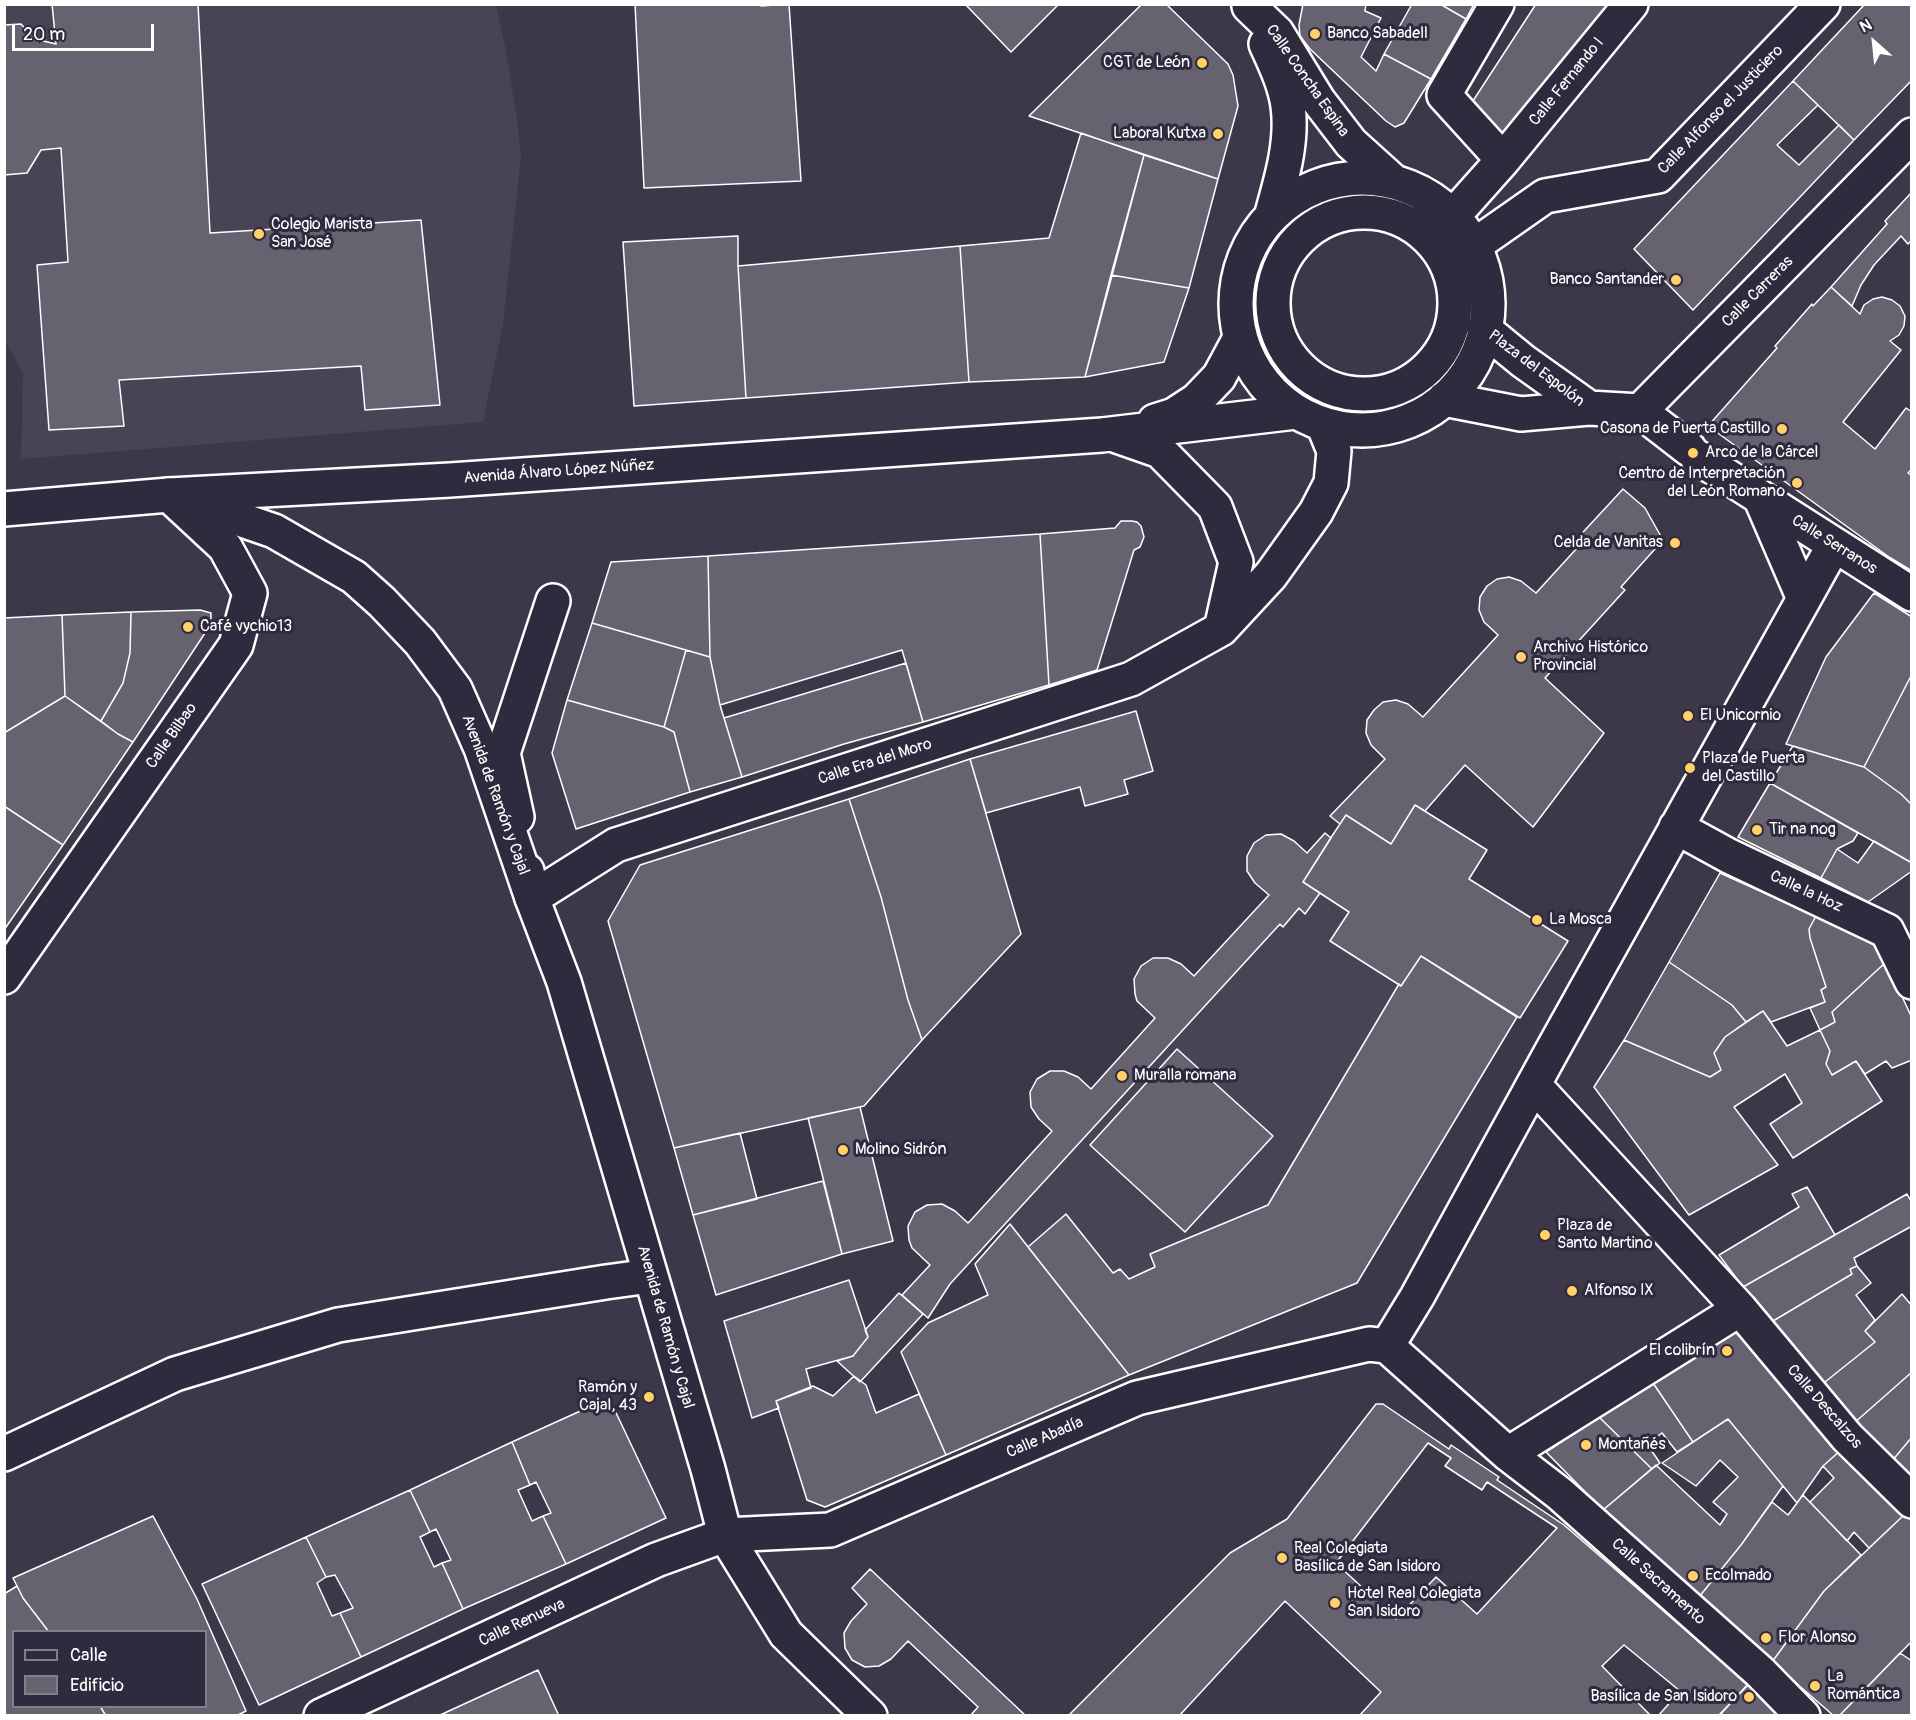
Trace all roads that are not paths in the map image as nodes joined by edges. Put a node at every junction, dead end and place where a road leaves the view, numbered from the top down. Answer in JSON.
{"nodes":[{"id":1,"x":1497,"y":4,"type":"edge"},
{"id":2,"x":1631,"y":4,"type":"edge"},
{"id":3,"x":1823,"y":4,"type":"edge"},
{"id":4,"x":1249,"y":5,"type":"edge"},
{"id":5,"x":1911,"y":135,"type":"edge"},
{"id":6,"x":1503,"y":160,"type":"junction"},
{"id":7,"x":1393,"y":181,"type":"junction"},
{"id":8,"x":1454,"y":215,"type":"junction"},
{"id":9,"x":1271,"y":217,"type":"junction"},
{"id":10,"x":1475,"y":245,"type":"junction"},
{"id":11,"x":1484,"y":329,"type":"junction"},
{"id":12,"x":1240,"y":338,"type":"junction"},
{"id":13,"x":1301,"y":370,"type":"joint"},
{"id":14,"x":1444,"y":399,"type":"junction"},
{"id":15,"x":1589,"y":408,"type":"junction"},
{"id":16,"x":1640,"y":411,"type":"junction"},
{"id":17,"x":1310,"y":418,"type":"junction"},
{"id":18,"x":1113,"y":434,"type":"junction"},
{"id":19,"x":169,"y":495,"type":"junction"},
{"id":20,"x":1760,"y":497,"type":"junction"},
{"id":21,"x":4,"y":509,"type":"edge"},
{"id":22,"x":1834,"y":545,"type":"junction"},
{"id":23,"x":1911,"y":594,"type":"edge"},
{"id":24,"x":1804,"y":599,"type":"junction"},
{"id":25,"x":553,"y":601,"type":"dead end"},
{"id":26,"x":1221,"y":629,"type":"junction"},
{"id":27,"x":1676,"y":827,"type":"junction"},
{"id":28,"x":532,"y":898,"type":"junction"},
{"id":29,"x":4,"y":977,"type":"edge"},
{"id":30,"x":1911,"y":982,"type":"edge"},
{"id":31,"x":1534,"y":1084,"type":"junction"},
{"id":32,"x":650,"y":1276,"type":"junction"},
{"id":33,"x":1740,"y":1309,"type":"junction"},
{"id":34,"x":1378,"y":1345,"type":"junction"},
{"id":35,"x":4,"y":1454,"type":"edge"},
{"id":36,"x":1509,"y":1454,"type":"junction"},
{"id":37,"x":1911,"y":1501,"type":"edge"},
{"id":38,"x":725,"y":1535,"type":"junction"},
{"id":39,"x":321,"y":1716,"type":"edge"},
{"id":40,"x":870,"y":1716,"type":"edge"},
{"id":41,"x":1803,"y":1716,"type":"edge"}],
"edges":[{"from":1,"to":6,"type":"street"},
{"from":2,"to":6,"type":"street","name":"Calle Fernando I"},
{"from":3,"to":10,"type":"street","name":"Calle Alfonso el Justiciero"},
{"from":4,"to":7,"type":"street","name":"Calle Concha Espina"},
{"from":4,"to":9,"type":"street"},
{"from":5,"to":16,"type":"street","name":"Calle Carreras"},
{"from":6,"to":8,"type":"street","name":"Calle Fernando I"},
{"from":7,"to":8,"type":"street","name":"Plaza del Espolón"},
{"from":7,"to":9,"type":"street","name":"Plaza del Espolón"},
{"from":8,"to":10,"type":"street","name":"Plaza del Espolón"},
{"from":9,"to":12,"type":"street","name":"Plaza del Espolón"},
{"from":10,"to":11,"type":"street","name":"Plaza del Espolón"},
{"from":11,"to":14,"type":"street","name":"Plaza del Espolón"},
{"from":11,"to":15,"type":"street","name":"Plaza del Espolón"},
{"from":12,"to":17,"type":"street","name":"Plaza del Espolón"},
{"from":12,"to":18,"type":"street","name":"Avenida Álvaro López Núñez"},
{"from":13,"to":13,"type":"street"},
{"from":14,"to":15,"type":"street","name":"Plaza del Espolón"},
{"from":14,"to":17,"type":"street","name":"Plaza del Espolón"},
{"from":15,"to":16,"type":"street"},
{"from":16,"to":20,"type":"street","name":"Calle Serranos"},
{"from":17,"to":18,"type":"street","name":"Avenida Álvaro López Núñez"},
{"from":17,"to":26,"type":"street","name":"Calle Era del Moro"},
{"from":18,"to":19,"type":"street","name":"Avenida Álvaro López Núñez"},
{"from":18,"to":26,"type":"street"},
{"from":19,"to":21,"type":"street","name":"Avenida Álvaro López Núñez"},
{"from":19,"to":28,"type":"street","name":"Avenida de Ramón y Cajal"},
{"from":19,"to":29,"type":"street","name":"Calle Bilbao"},
{"from":20,"to":22,"type":"street","name":"Calle Serranos"},
{"from":20,"to":24,"type":"street"},
{"from":22,"to":23,"type":"street","name":"Calle Serranos"},
{"from":22,"to":24,"type":"street"},
{"from":24,"to":27,"type":"street"},
{"from":25,"to":28,"type":"street","name":"Avenida de Ramón y Cajal"},
{"from":26,"to":28,"type":"street","name":"Calle Era del Moro"},
{"from":27,"to":30,"type":"street","name":"Calle la Hoz"},
{"from":27,"to":31,"type":"street"},
{"from":28,"to":32,"type":"street","name":"Avenida de Ramón y Cajal"},
{"from":31,"to":33,"type":"street"},
{"from":31,"to":34,"type":"street"},
{"from":32,"to":35,"type":"street"},
{"from":32,"to":38,"type":"street","name":"Avenida de Ramón y Cajal"},
{"from":33,"to":36,"type":"street"},
{"from":33,"to":37,"type":"street","name":"Calle Descalzos"},
{"from":34,"to":36,"type":"street","name":"Calle Sacramento"},
{"from":34,"to":38,"type":"street","name":"Calle Abadía"},
{"from":36,"to":41,"type":"street","name":"Calle Sacramento"},
{"from":38,"to":39,"type":"street","name":"Calle Renueva"},
{"from":38,"to":40,"type":"street","name":"Avenida de Ramón y Cajal"}]}
